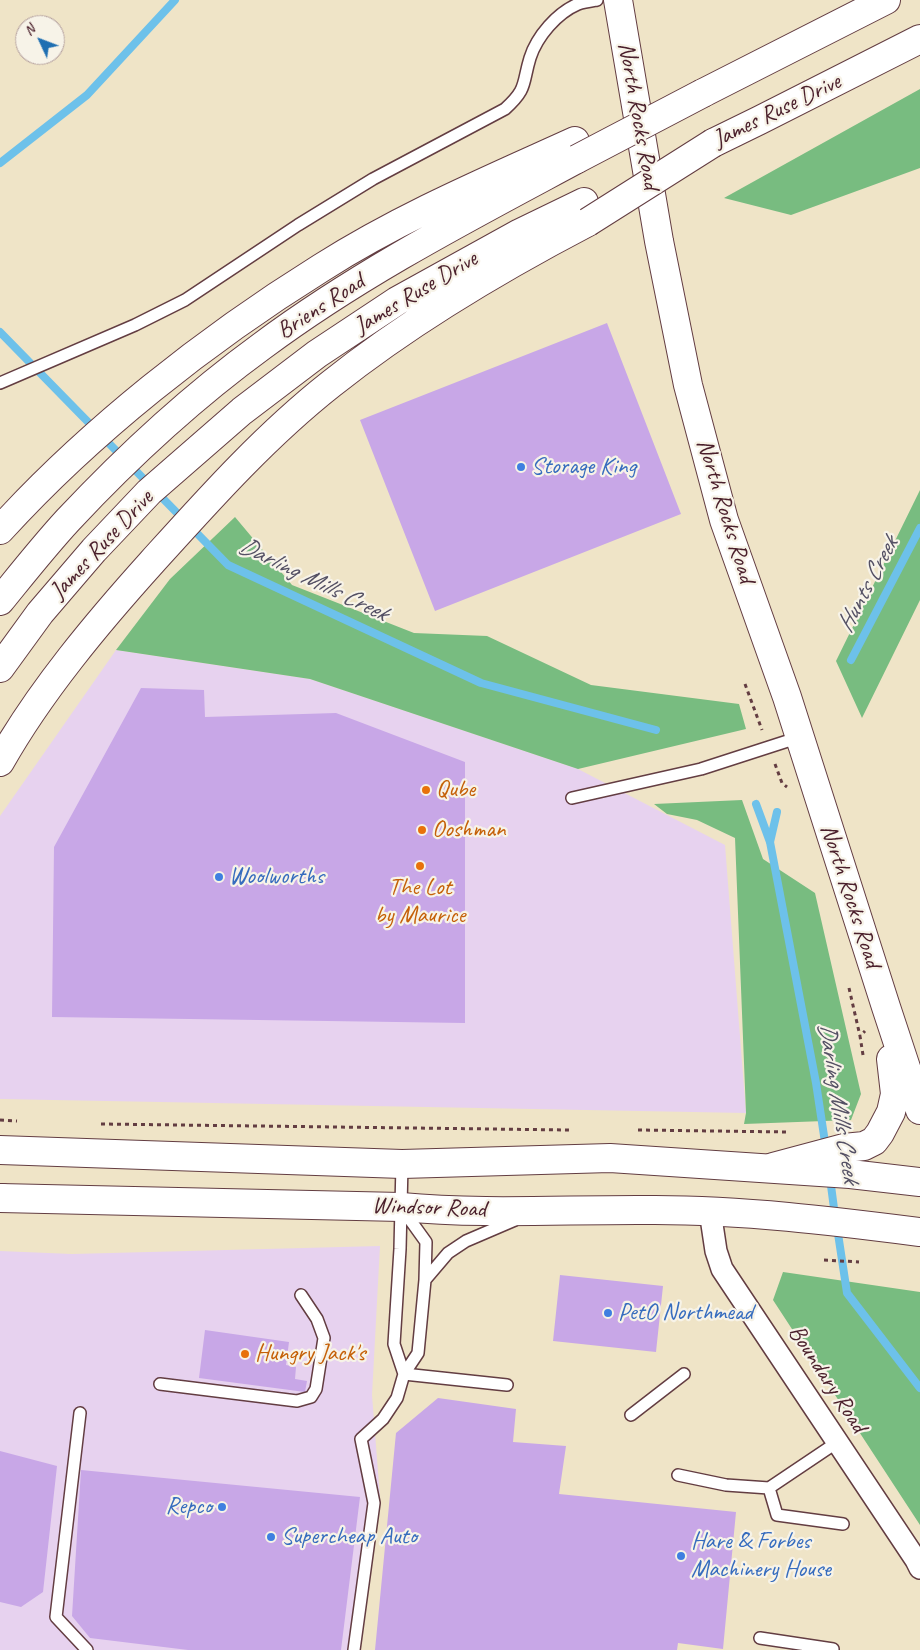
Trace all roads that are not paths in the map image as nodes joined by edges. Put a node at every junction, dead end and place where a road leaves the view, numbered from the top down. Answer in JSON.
{"nodes":[{"id":1,"x":597,"y":0,"type":"edge"},
{"id":2,"x":618,"y":0,"type":"edge"},
{"id":3,"x":886,"y":0,"type":"edge"},
{"id":4,"x":920,"y":39,"type":"edge"},
{"id":5,"x":703,"y":93,"type":"joint"},
{"id":6,"x":576,"y":150,"type":"junction"},
{"id":7,"x":586,"y":212,"type":"junction"},
{"id":8,"x":0,"y":383,"type":"edge"},
{"id":9,"x":0,"y":530,"type":"edge"},
{"id":10,"x":0,"y":602,"type":"edge"},
{"id":11,"x":0,"y":668,"type":"edge"},
{"id":12,"x":800,"y":737,"type":"junction"},
{"id":13,"x":0,"y":762,"type":"edge"},
{"id":14,"x":572,"y":798,"type":"dead end"},
{"id":15,"x":886,"y":1007,"type":"junction"},
{"id":16,"x":920,"y":1056,"type":"edge"},
{"id":17,"x":920,"y":1110,"type":"edge"},
{"id":18,"x":0,"y":1150,"type":"edge"},
{"id":19,"x":847,"y":1161,"type":"junction"},
{"id":20,"x":402,"y":1164,"type":"junction"},
{"id":21,"x":920,"y":1182,"type":"edge"},
{"id":22,"x":1,"y":1198,"type":"edge"},
{"id":23,"x":401,"y":1207,"type":"junction"},
{"id":24,"x":535,"y":1211,"type":"junction"},
{"id":25,"x":710,"y":1211,"type":"junction"},
{"id":26,"x":920,"y":1232,"type":"edge"},
{"id":27,"x":425,"y":1280,"type":"junction"},
{"id":28,"x":301,"y":1295,"type":"dead end"},
{"id":29,"x":404,"y":1374,"type":"junction"},
{"id":30,"x":684,"y":1374,"type":"dead end"},
{"id":31,"x":160,"y":1384,"type":"dead end"},
{"id":32,"x":507,"y":1385,"type":"dead end"},
{"id":33,"x":80,"y":1414,"type":"dead end"},
{"id":34,"x":631,"y":1415,"type":"dead end"},
{"id":35,"x":836,"y":1442,"type":"junction"},
{"id":36,"x":678,"y":1475,"type":"dead end"},
{"id":37,"x":769,"y":1488,"type":"junction"},
{"id":38,"x":843,"y":1524,"type":"dead end"},
{"id":39,"x":920,"y":1568,"type":"edge"},
{"id":40,"x":760,"y":1638,"type":"dead end"},
{"id":41,"x":833,"y":1649,"type":"dead end"},
{"id":42,"x":87,"y":1650,"type":"edge"},
{"id":43,"x":354,"y":1650,"type":"edge"}],
"edges":[{"from":1,"to":8,"type":"lane"},
{"from":2,"to":12,"type":"main road","name":"North Rocks Road"},
{"from":3,"to":5,"type":"main road","name":"James Ruse Drive"},
{"from":4,"to":7,"type":"main road","name":"James Ruse Drive","bridge":true},
{"from":5,"to":6,"type":"main road","name":"Briens Road","bridge":true},
{"from":6,"to":9,"type":"main road"},
{"from":6,"to":10,"type":"main road","name":"Briens Road"},
{"from":7,"to":11,"type":"main road","name":"James Ruse Drive"},
{"from":7,"to":13,"type":"main road"},
{"from":12,"to":14,"type":"lane"},
{"from":12,"to":15,"type":"main road","name":"North Rocks Road"},
{"from":15,"to":16,"type":"main road","name":"North Rocks Road"},
{"from":15,"to":17,"type":"main road","name":"North Rocks Road"},
{"from":15,"to":19,"type":"main road"},
{"from":18,"to":20,"type":"main road","name":"Windsor Road"},
{"from":19,"to":20,"type":"main road","name":"Windsor Road"},
{"from":19,"to":21,"type":"main road"},
{"from":20,"to":23,"type":"lane"},
{"from":22,"to":23,"type":"main road","name":"Windsor Road"},
{"from":23,"to":24,"type":"main road","name":"Windsor Road"},
{"from":23,"to":27,"type":"lane"},
{"from":23,"to":29,"type":"lane"},
{"from":24,"to":25,"type":"main road","name":"Windsor Road"},
{"from":24,"to":27,"type":"lane"},
{"from":25,"to":26,"type":"main road","name":"Windsor Road"},
{"from":25,"to":35,"type":"street","name":"Boundary Road"},
{"from":27,"to":29,"type":"lane"},
{"from":28,"to":31,"type":"lane"},
{"from":29,"to":32,"type":"lane"},
{"from":29,"to":43,"type":"lane"},
{"from":30,"to":34,"type":"lane"},
{"from":33,"to":42,"type":"lane"},
{"from":35,"to":37,"type":"lane"},
{"from":35,"to":39,"type":"street","name":"Boundary Road"},
{"from":36,"to":37,"type":"lane"},
{"from":37,"to":38,"type":"lane"},
{"from":40,"to":41,"type":"lane"}]}
